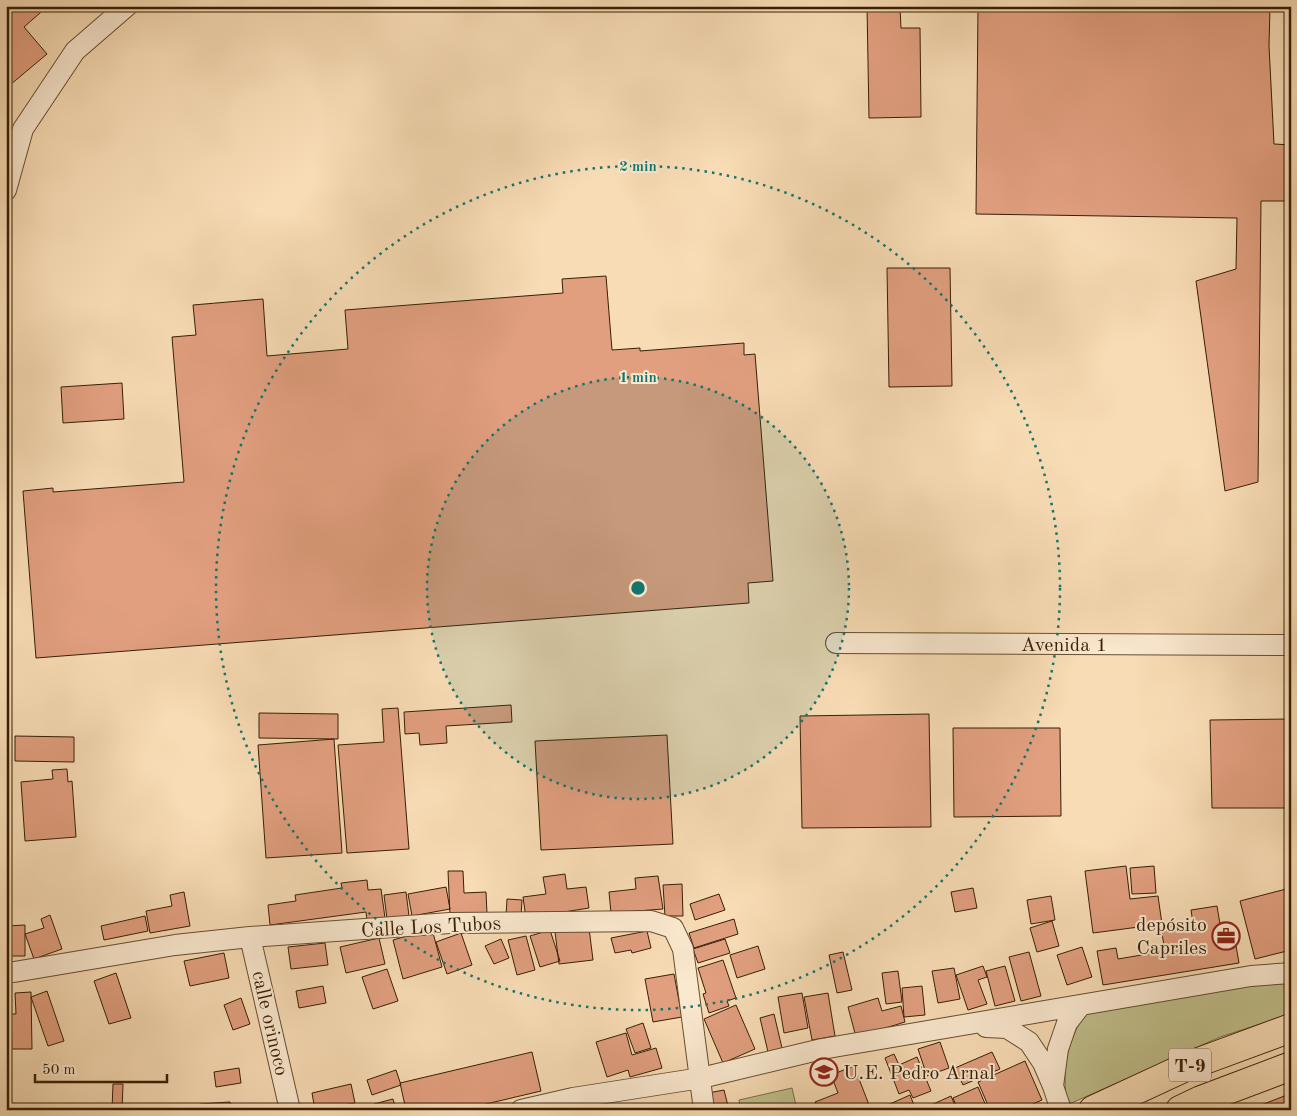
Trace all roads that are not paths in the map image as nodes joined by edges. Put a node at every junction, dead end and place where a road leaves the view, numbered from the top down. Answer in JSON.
{"nodes":[{"id":1,"x":127,"y":6,"type":"edge"},
{"id":2,"x":6,"y":190,"type":"edge"},
{"id":3,"x":836,"y":643,"type":"dead end"},
{"id":4,"x":1291,"y":645,"type":"edge"},
{"id":5,"x":250,"y":937,"type":"junction"},
{"id":6,"x":6,"y":972,"type":"edge"},
{"id":7,"x":1291,"y":973,"type":"edge"},
{"id":8,"x":1081,"y":1005,"type":"junction"},
{"id":9,"x":962,"y":1025,"type":"junction"},
{"id":10,"x":1291,"y":1028,"type":"edge"},
{"id":11,"x":1291,"y":1066,"type":"edge"},
{"id":12,"x":700,"y":1078,"type":"junction"},
{"id":13,"x":1053,"y":1086,"type":"junction"},
{"id":14,"x":290,"y":1110,"type":"edge"},
{"id":15,"x":521,"y":1110,"type":"edge"},
{"id":16,"x":704,"y":1110,"type":"edge"},
{"id":17,"x":1061,"y":1110,"type":"edge"},
{"id":18,"x":1093,"y":1110,"type":"edge"},
{"id":19,"x":1180,"y":1110,"type":"edge"}],
"edges":[{"from":1,"to":2,"type":"street"},
{"from":3,"to":4,"type":"street","name":"Avenida 1"},
{"from":5,"to":6,"type":"street","name":"Calle Los Tubos"},
{"from":5,"to":12,"type":"street","name":"Calle Los Tubos"},
{"from":5,"to":14,"type":"street","name":"calle orinoco"},
{"from":7,"to":8,"type":"street"},
{"from":8,"to":9,"type":"street"},
{"from":8,"to":13,"type":"street"},
{"from":9,"to":12,"type":"street"},
{"from":9,"to":13,"type":"street"},
{"from":10,"to":18,"type":"highway","number":"T-9"},
{"from":11,"to":19,"type":"highway","number":"T-9"},
{"from":12,"to":15,"type":"street"},
{"from":12,"to":16,"type":"street","name":"Calle Los Tubos"},
{"from":13,"to":17,"type":"street"}]}
